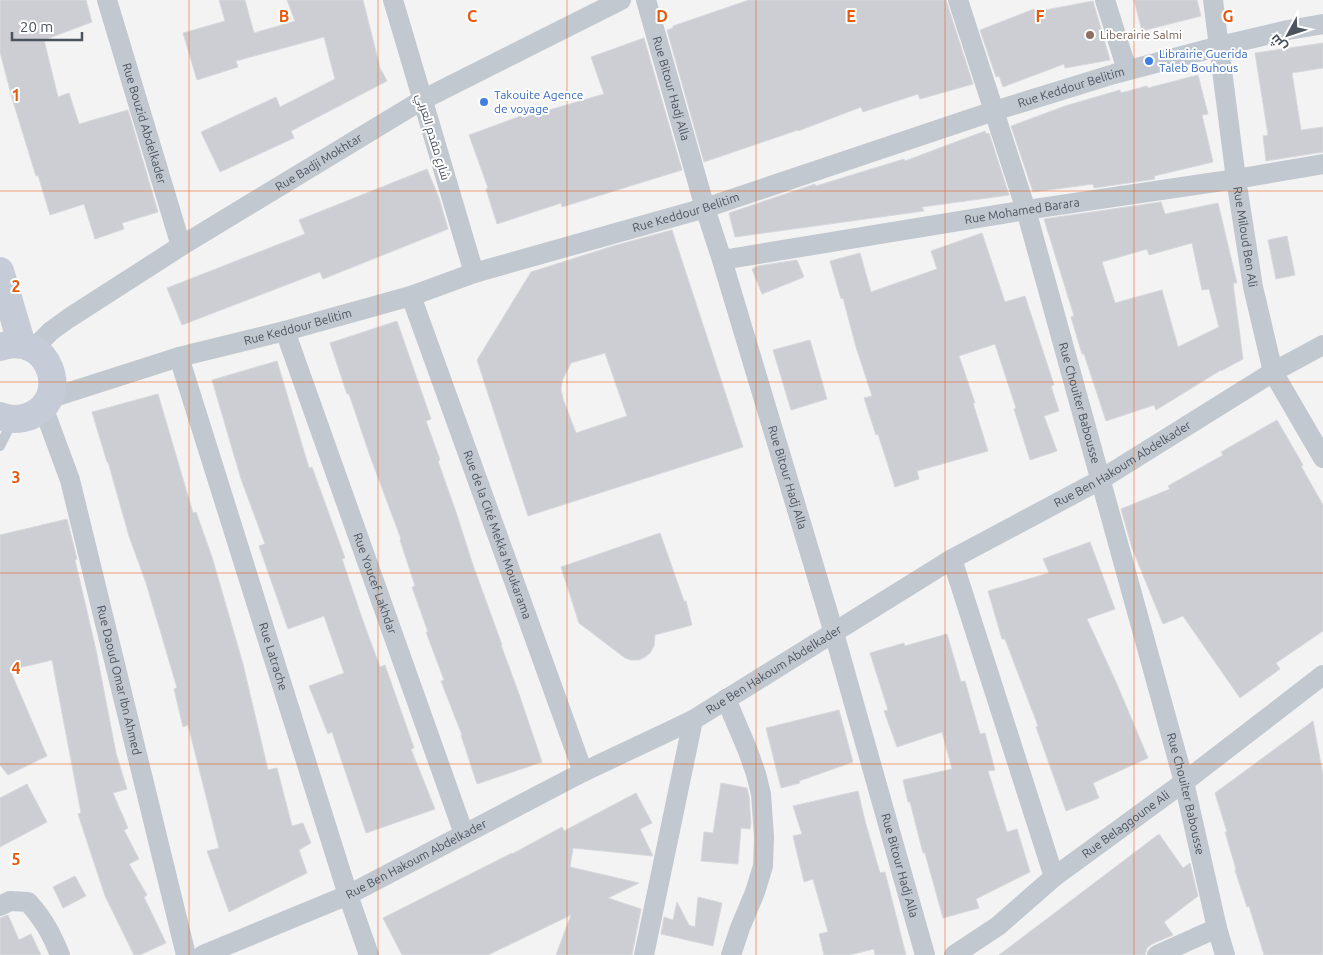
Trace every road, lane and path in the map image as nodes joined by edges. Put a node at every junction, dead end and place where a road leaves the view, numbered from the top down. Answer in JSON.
{"nodes":[{"id":1,"x":108,"y":0,"type":"edge"},
{"id":2,"x":393,"y":0,"type":"edge"},
{"id":3,"x":621,"y":0,"type":"edge"},
{"id":4,"x":646,"y":0,"type":"edge"},
{"id":5,"x":958,"y":0,"type":"edge"},
{"id":6,"x":1106,"y":0,"type":"edge"},
{"id":7,"x":1213,"y":0,"type":"edge"},
{"id":8,"x":1323,"y":24,"type":"edge"},
{"id":9,"x":1220,"y":46,"type":"junction"},
{"id":10,"x":1127,"y":70,"type":"junction"},
{"id":11,"x":422,"y":100,"type":"junction"},
{"id":12,"x":994,"y":111,"type":"junction"},
{"id":13,"x":1323,"y":164,"type":"edge"},
{"id":14,"x":1236,"y":179,"type":"junction"},
{"id":15,"x":705,"y":208,"type":"junction"},
{"id":16,"x":1026,"y":210,"type":"junction"},
{"id":17,"x":181,"y":246,"type":"junction"},
{"id":18,"x":722,"y":260,"type":"junction"},
{"id":19,"x":0,"y":271,"type":"edge"},
{"id":20,"x":474,"y":273,"type":"junction"},
{"id":21,"x":411,"y":296,"type":"junction"},
{"id":22,"x":285,"y":331,"type":"junction"},
{"id":23,"x":1323,"y":345,"type":"edge"},
{"id":24,"x":18,"y":347,"type":"edge"},
{"id":25,"x":179,"y":357,"type":"junction"},
{"id":26,"x":1273,"y":372,"type":"junction"},
{"id":27,"x":46,"y":403,"type":"junction"},
{"id":28,"x":4,"y":418,"type":"edge"},
{"id":29,"x":0,"y":446,"type":"edge"},
{"id":30,"x":1323,"y":458,"type":"edge"},
{"id":31,"x":1100,"y":480,"type":"junction"},
{"id":32,"x":952,"y":558,"type":"junction"},
{"id":33,"x":834,"y":633,"type":"junction"},
{"id":34,"x":1323,"y":676,"type":"edge"},
{"id":35,"x":726,"y":699,"type":"junction"},
{"id":36,"x":693,"y":720,"type":"junction"},
{"id":37,"x":583,"y":772,"type":"junction"},
{"id":38,"x":1184,"y":782,"type":"junction"},
{"id":39,"x":464,"y":834,"type":"junction"},
{"id":40,"x":1054,"y":877,"type":"junction"},
{"id":41,"x":348,"y":895,"type":"junction"},
{"id":42,"x":0,"y":906,"type":"edge"},
{"id":43,"x":1217,"y":928,"type":"junction"},
{"id":44,"x":60,"y":955,"type":"edge"},
{"id":45,"x":186,"y":955,"type":"edge"},
{"id":46,"x":203,"y":955,"type":"edge"},
{"id":47,"x":369,"y":955,"type":"edge"},
{"id":48,"x":644,"y":955,"type":"edge"},
{"id":49,"x":731,"y":955,"type":"edge"},
{"id":50,"x":925,"y":955,"type":"edge"},
{"id":51,"x":954,"y":955,"type":"edge"},
{"id":52,"x":1157,"y":955,"type":"edge"},
{"id":53,"x":1225,"y":955,"type":"edge"}],
"edges":[{"from":1,"to":17,"type":"street","name":"Rue Bouzid Abdelkader"},
{"from":2,"to":11,"type":"street","name":"شارع مقدم العربي"},
{"from":3,"to":11,"type":"street","name":"Rue Badji Mokhtar"},
{"from":4,"to":15,"type":"street","name":"Rue Bitour Hadj Alla"},
{"from":5,"to":12,"type":"street","name":"Rue Chouiter Babousse"},
{"from":6,"to":10,"type":"street"},
{"from":7,"to":9,"type":"street","name":"Rue Miloud Ben Ali"},
{"from":8,"to":9,"type":"street","name":"Rue Keddour Belitim"},
{"from":9,"to":10,"type":"street","name":"Rue Keddour Belitim"},
{"from":9,"to":14,"type":"street","name":"Rue Miloud Ben Ali"},
{"from":10,"to":12,"type":"street","name":"Rue Keddour Belitim"},
{"from":11,"to":17,"type":"street","name":"Rue Badji Mokhtar"},
{"from":11,"to":20,"type":"street","name":"شارع مقدم العربي"},
{"from":12,"to":15,"type":"street","name":"Rue Keddour Belitim"},
{"from":12,"to":16,"type":"street","name":"Rue Chouiter Babousse"},
{"from":13,"to":14,"type":"street","name":"Rue Mohamed Barara"},
{"from":14,"to":16,"type":"street","name":"Rue Mohamed Barara"},
{"from":14,"to":26,"type":"street","name":"Rue Miloud Ben Ali"},
{"from":15,"to":18,"type":"street","name":"Rue Bitour Hadj Alla"},
{"from":15,"to":20,"type":"street","name":"Rue Keddour Belitim"},
{"from":16,"to":18,"type":"street","name":"Rue Mohamed Barara"},
{"from":16,"to":31,"type":"street","name":"Rue Chouiter Babousse"},
{"from":17,"to":24,"type":"street","name":"Rue Badji Mokhtar"},
{"from":18,"to":33,"type":"street","name":"Rue Bitour Hadj Alla"},
{"from":19,"to":24,"type":"street"},
{"from":20,"to":21,"type":"street","name":"Rue Keddour Belitim"},
{"from":21,"to":22,"type":"street","name":"Rue Keddour Belitim"},
{"from":21,"to":37,"type":"street","name":"Rue de la Cité Mekka Moukarama"},
{"from":22,"to":25,"type":"street","name":"Rue Keddour Belitim"},
{"from":22,"to":39,"type":"street","name":"Rue Youcef Lakhdar"},
{"from":23,"to":26,"type":"street","name":"Rue Ben Hakoum Abdelkader"},
{"from":24,"to":27,"type":"street"},
{"from":25,"to":27,"type":"street","name":"Rue Keddour Belitim"},
{"from":25,"to":41,"type":"street","name":"Rue Latrache"},
{"from":26,"to":30,"type":"street","name":"Rue Miloud Ben Ali"},
{"from":26,"to":31,"type":"street","name":"Rue Ben Hakoum Abdelkader"},
{"from":27,"to":28,"type":"street"},
{"from":27,"to":45,"type":"street","name":"Rue Daoud Omar Ibn Ahmed"},
{"from":28,"to":29,"type":"lane"},
{"from":31,"to":32,"type":"street","name":"Rue Ben Hakoum Abdelkader"},
{"from":31,"to":38,"type":"street","name":"Rue Chouiter Babousse"},
{"from":32,"to":33,"type":"street","name":"Rue Ben Hakoum Abdelkader"},
{"from":32,"to":40,"type":"street"},
{"from":33,"to":35,"type":"street","name":"Rue Ben Hakoum Abdelkader"},
{"from":33,"to":50,"type":"street","name":"Rue Bitour Hadj Alla"},
{"from":34,"to":38,"type":"street","name":"Rue Belaggoune Ali"},
{"from":35,"to":36,"type":"street","name":"Rue Ben Hakoum Abdelkader"},
{"from":35,"to":49,"type":"street"},
{"from":36,"to":37,"type":"street","name":"Rue Ben Hakoum Abdelkader"},
{"from":36,"to":48,"type":"street"},
{"from":37,"to":39,"type":"street","name":"Rue Ben Hakoum Abdelkader"},
{"from":38,"to":40,"type":"street","name":"Rue Belaggoune Ali"},
{"from":38,"to":43,"type":"street","name":"Rue Chouiter Babousse"},
{"from":39,"to":41,"type":"street","name":"Rue Ben Hakoum Abdelkader"},
{"from":40,"to":51,"type":"street","name":"Rue Belaggoune Ali"},
{"from":41,"to":46,"type":"street","name":"Rue Ben Hakoum Abdelkader"},
{"from":41,"to":47,"type":"street","name":"Rue Latrache"},
{"from":42,"to":44,"type":"street"},
{"from":43,"to":52,"type":"street"},
{"from":43,"to":53,"type":"street","name":"Rue Chouiter Babousse"}]}
